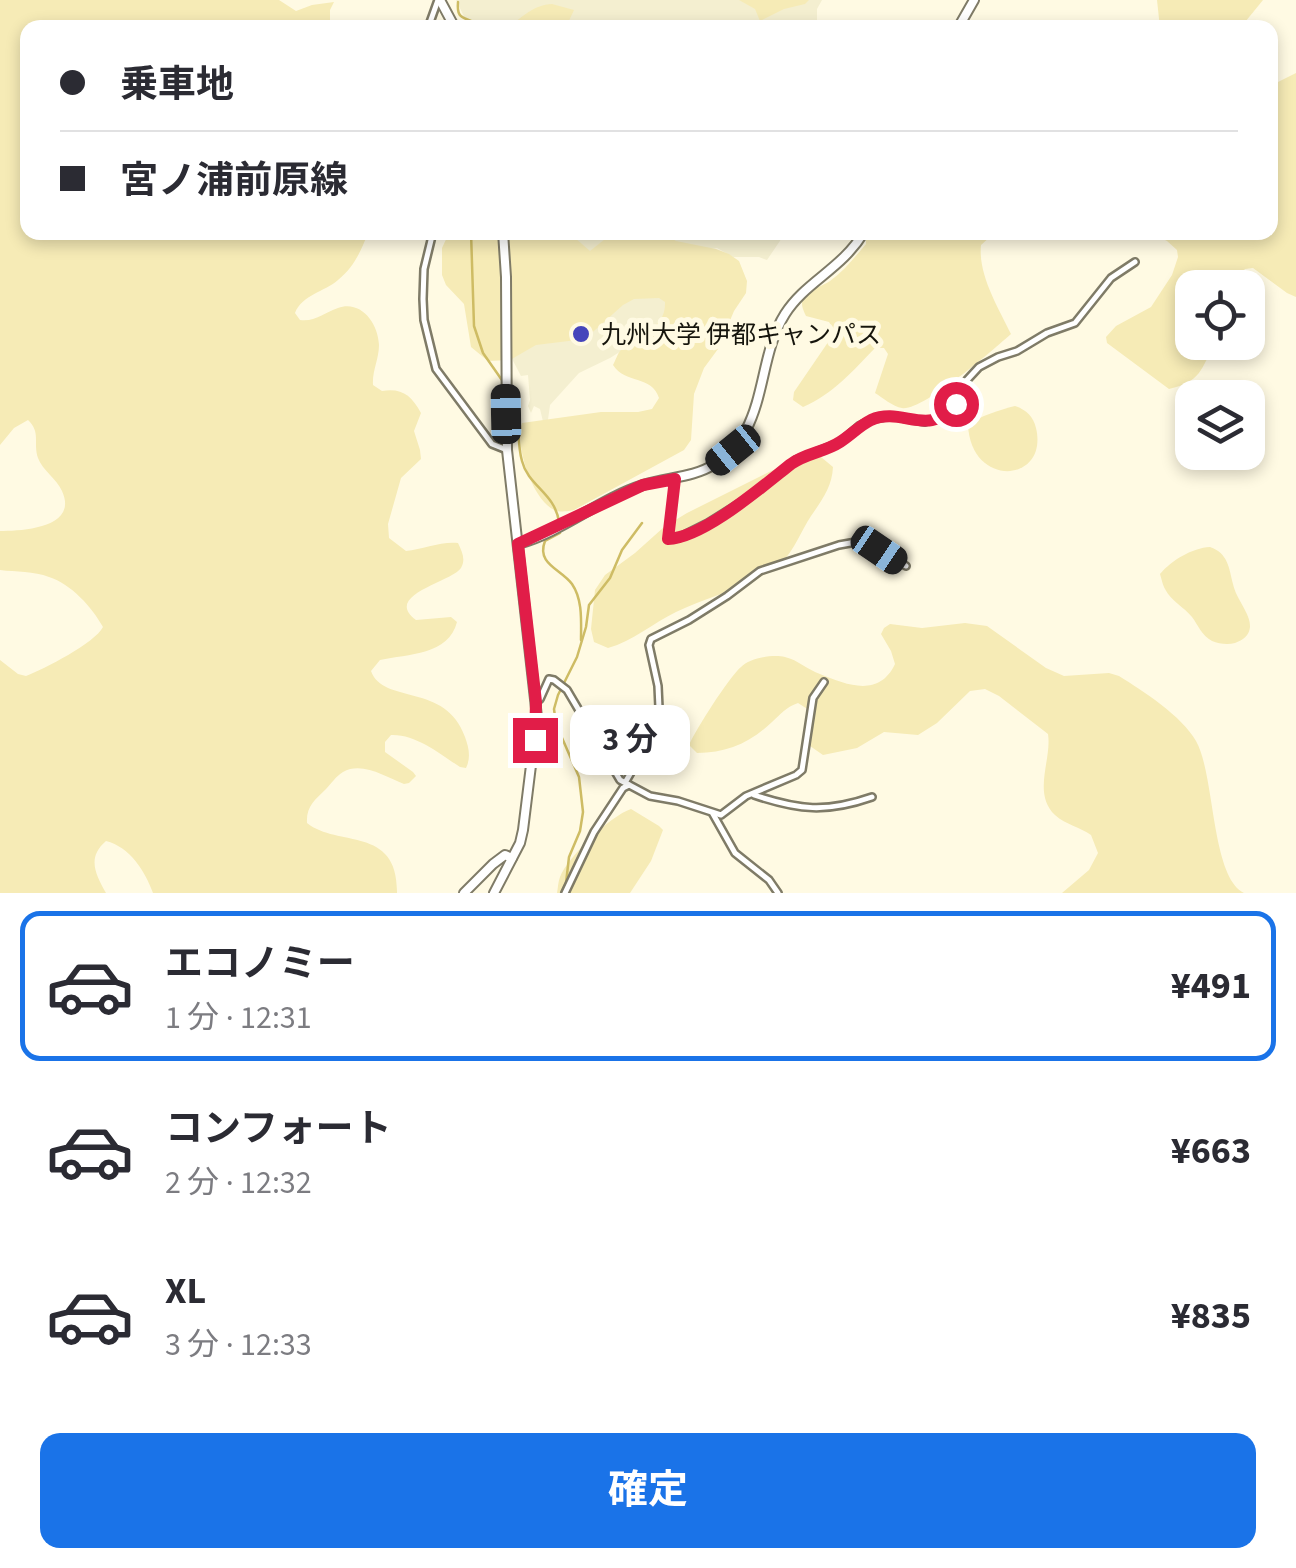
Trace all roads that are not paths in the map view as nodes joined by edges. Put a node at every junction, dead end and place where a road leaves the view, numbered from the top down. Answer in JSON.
{"nodes":[{"id":1,"x":431,"y":240,"type":"edge"},
{"id":2,"x":504,"y":240,"type":"edge"},
{"id":3,"x":859,"y":240,"type":"edge"},
{"id":4,"x":1136,"y":262,"type":"dead end"},
{"id":5,"x":507,"y":450,"type":"junction"},
{"id":6,"x":675,"y":479,"type":"junction"},
{"id":7,"x":518,"y":544,"type":"junction"},
{"id":8,"x":906,"y":566,"type":"dead end"},
{"id":9,"x":824,"y":682,"type":"dead end"},
{"id":10,"x":536,"y":702,"type":"junction"},
{"id":11,"x":627,"y":783,"type":"junction"},
{"id":12,"x":751,"y":794,"type":"junction"},
{"id":13,"x":872,"y":797,"type":"dead end"},
{"id":14,"x":713,"y":814,"type":"junction"},
{"id":15,"x":512,"y":858,"type":"junction"},
{"id":16,"x":464,"y":893,"type":"edge"},
{"id":17,"x":494,"y":893,"type":"edge"},
{"id":18,"x":565,"y":893,"type":"edge"},
{"id":19,"x":778,"y":893,"type":"edge"}],
"edges":[{"from":1,"to":5,"type":"street"},
{"from":2,"to":5,"type":"main road"},
{"from":3,"to":6,"type":"main road"},
{"from":4,"to":6,"type":"street"},
{"from":5,"to":7,"type":"main road"},
{"from":6,"to":7,"type":"main road"},
{"from":7,"to":10,"type":"main road"},
{"from":8,"to":11,"type":"street"},
{"from":9,"to":12,"type":"street"},
{"from":10,"to":11,"type":"street"},
{"from":10,"to":15,"type":"main road"},
{"from":11,"to":14,"type":"street"},
{"from":11,"to":18,"type":"street"},
{"from":12,"to":13,"type":"street"},
{"from":12,"to":14,"type":"street"},
{"from":14,"to":19,"type":"street"},
{"from":15,"to":16,"type":"main road"},
{"from":15,"to":17,"type":"main road"}]}
